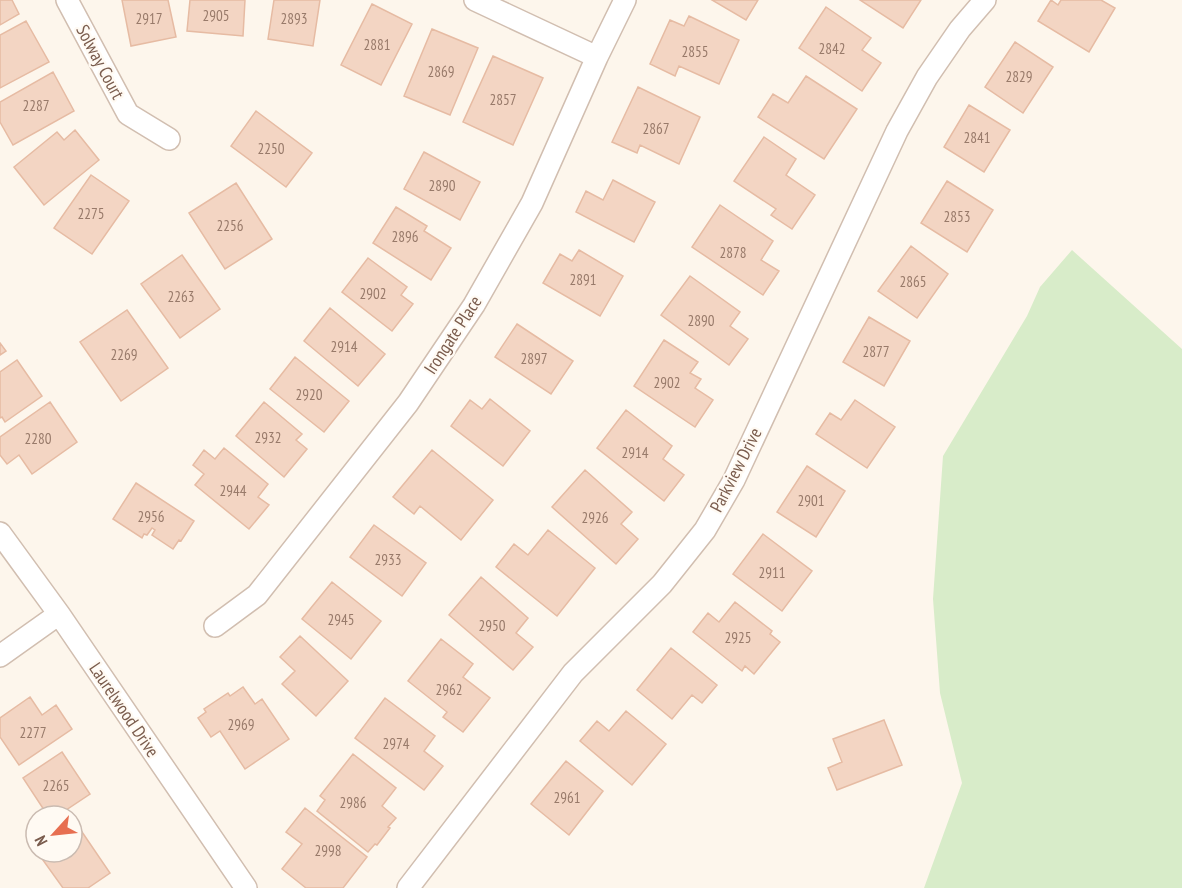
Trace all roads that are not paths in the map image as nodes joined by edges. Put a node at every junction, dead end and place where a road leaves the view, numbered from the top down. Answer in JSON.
{"nodes":[{"id":1,"x":67,"y":0,"type":"edge"},
{"id":2,"x":474,"y":0,"type":"edge"},
{"id":3,"x":625,"y":0,"type":"edge"},
{"id":4,"x":985,"y":0,"type":"edge"},
{"id":5,"x":597,"y":57,"type":"junction"},
{"id":6,"x":169,"y":139,"type":"dead end"},
{"id":7,"x":0,"y":533,"type":"edge"},
{"id":8,"x":59,"y":614,"type":"junction"},
{"id":9,"x":215,"y":626,"type":"dead end"},
{"id":10,"x":0,"y":657,"type":"edge"},
{"id":11,"x":246,"y":888,"type":"edge"},
{"id":12,"x":408,"y":888,"type":"edge"}],
"edges":[{"from":1,"to":6,"type":"street","name":"Solway Court"},
{"from":2,"to":5,"type":"street"},
{"from":3,"to":5,"type":"street","name":"Irongate Place"},
{"from":4,"to":12,"type":"street","name":"Parkview Drive"},
{"from":5,"to":9,"type":"street","name":"Irongate Place"},
{"from":7,"to":8,"type":"street","name":"Laurelwood Drive"},
{"from":8,"to":10,"type":"street"},
{"from":8,"to":11,"type":"street","name":"Laurelwood Drive"}]}
